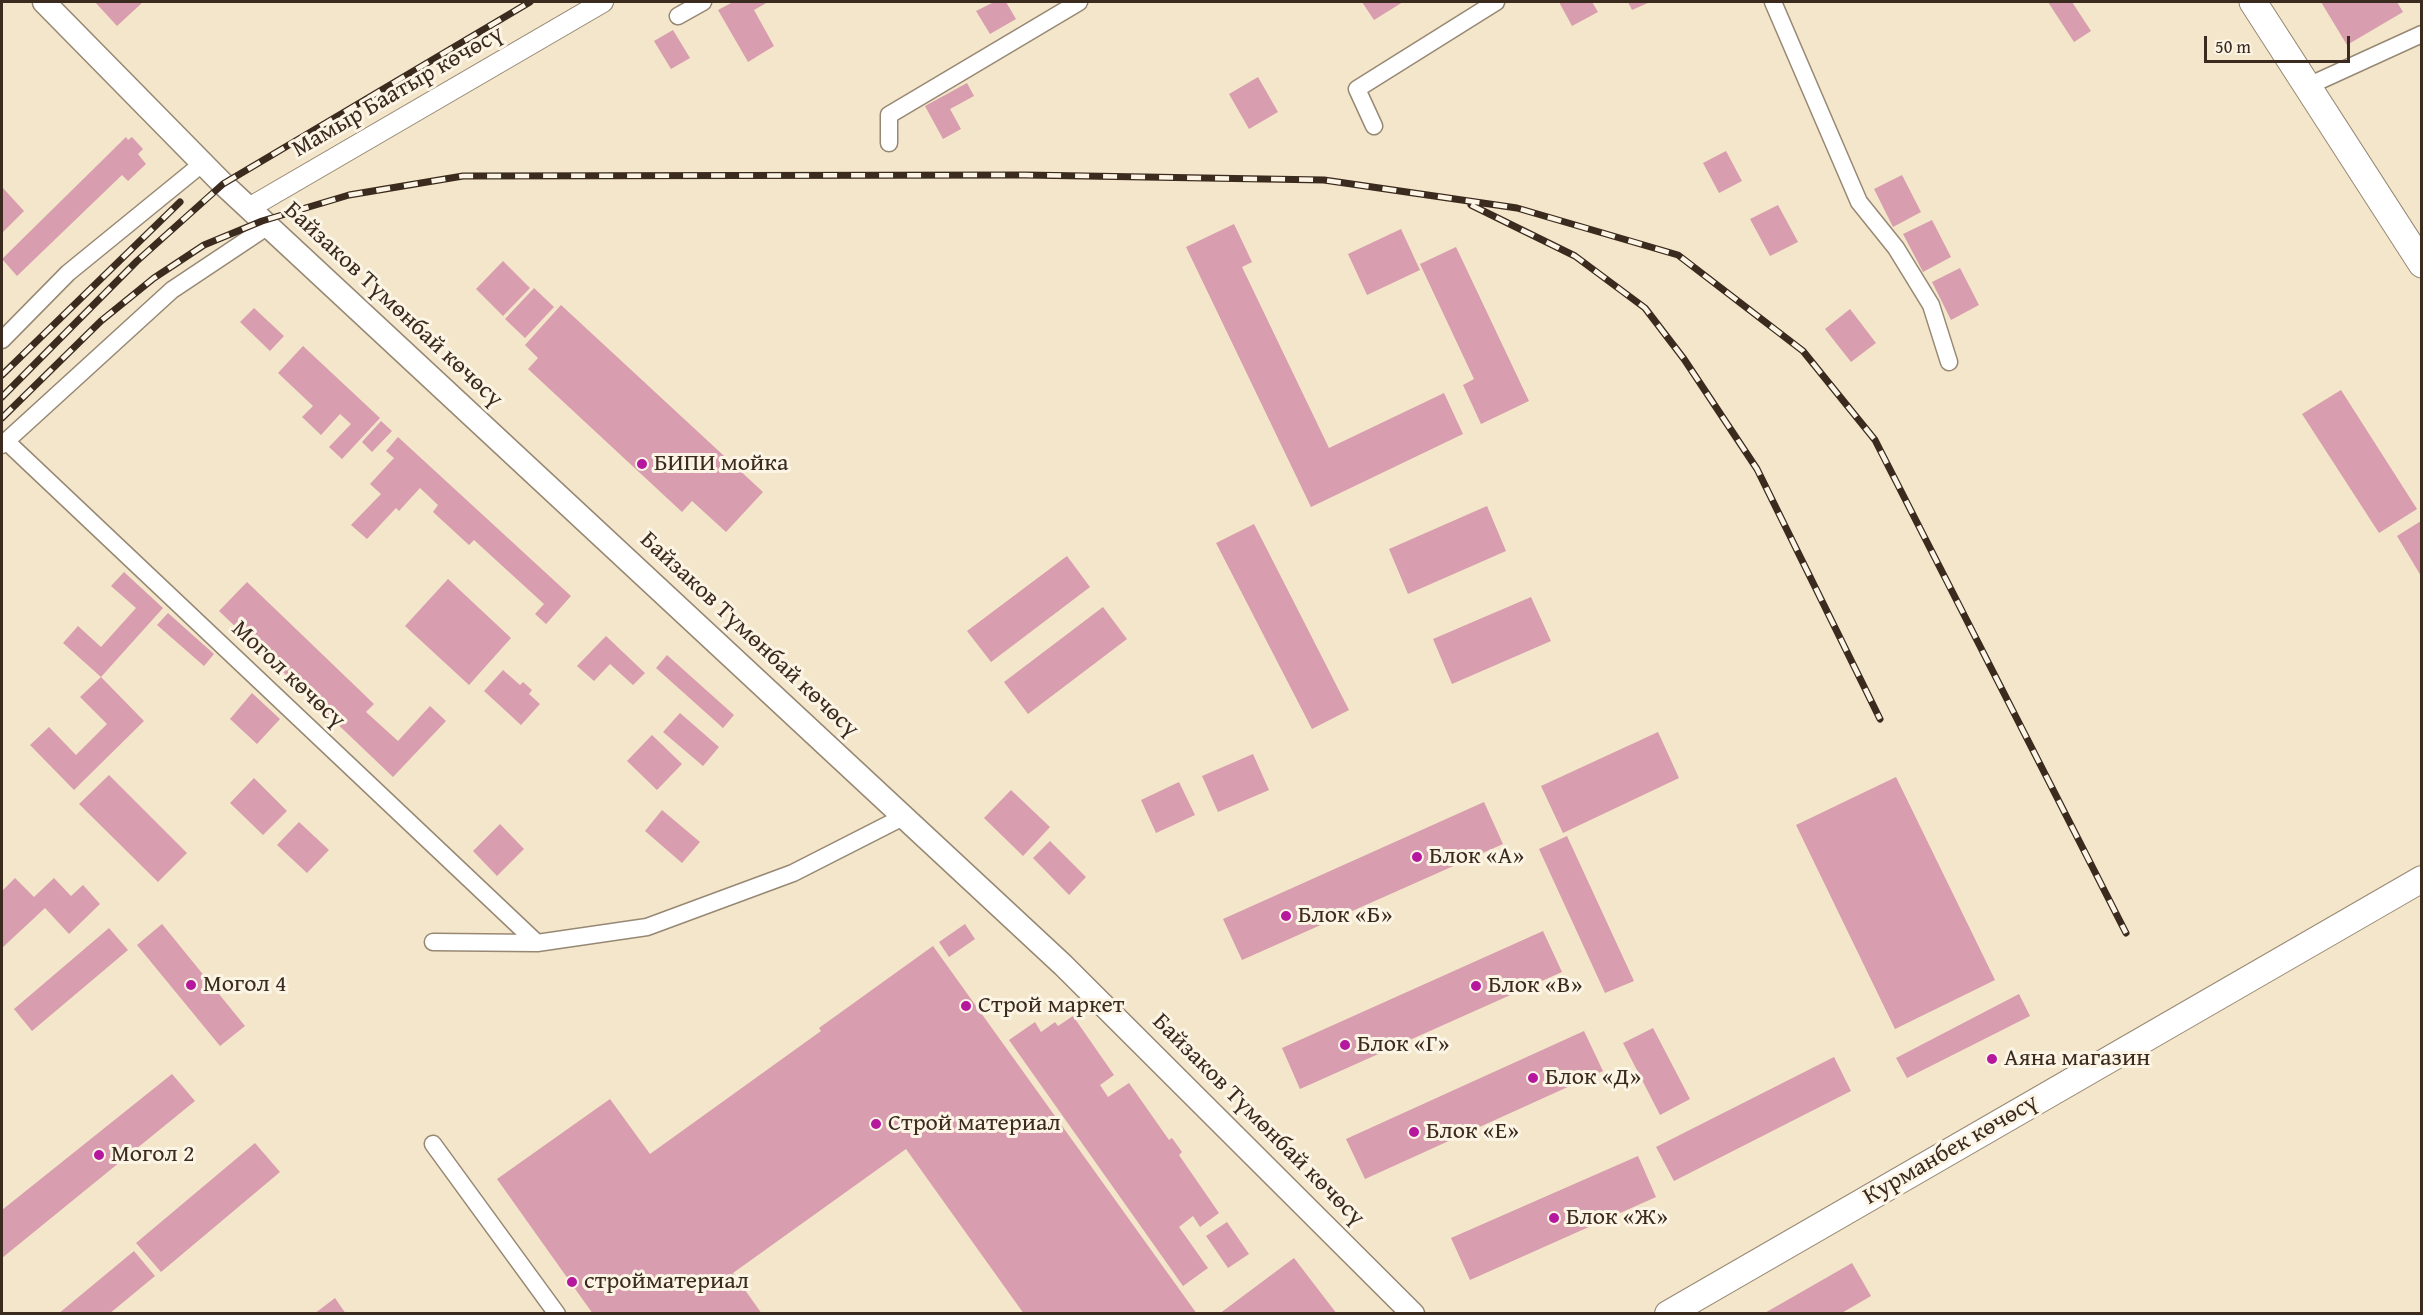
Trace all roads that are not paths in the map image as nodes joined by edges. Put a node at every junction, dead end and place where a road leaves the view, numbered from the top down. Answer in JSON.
{"nodes":[{"id":1,"x":44,"y":2,"type":"edge"},
{"id":2,"x":603,"y":2,"type":"edge"},
{"id":3,"x":703,"y":2,"type":"edge"},
{"id":4,"x":1079,"y":2,"type":"edge"},
{"id":5,"x":1496,"y":2,"type":"edge"},
{"id":6,"x":1773,"y":2,"type":"edge"},
{"id":7,"x":2253,"y":2,"type":"edge"},
{"id":8,"x":678,"y":16,"type":"dead end"},
{"id":9,"x":2421,"y":34,"type":"edge"},
{"id":10,"x":2308,"y":86,"type":"junction"},
{"id":11,"x":1374,"y":126,"type":"dead end"},
{"id":12,"x":889,"y":144,"type":"dead end"},
{"id":13,"x":202,"y":163,"type":"junction"},
{"id":14,"x":249,"y":208,"type":"junction"},
{"id":15,"x":268,"y":226,"type":"junction"},
{"id":16,"x":2421,"y":264,"type":"edge"},
{"id":17,"x":2,"y":340,"type":"edge"},
{"id":18,"x":1949,"y":362,"type":"dead end"},
{"id":19,"x":4,"y":443,"type":"edge"},
{"id":20,"x":905,"y":816,"type":"junction"},
{"id":21,"x":2421,"y":879,"type":"edge"},
{"id":22,"x":433,"y":942,"type":"dead end"},
{"id":23,"x":537,"y":943,"type":"junction"},
{"id":24,"x":433,"y":1144,"type":"dead end"},
{"id":25,"x":557,"y":1314,"type":"edge"},
{"id":26,"x":1413,"y":1314,"type":"edge"},
{"id":27,"x":1668,"y":1314,"type":"edge"}],
"edges":[{"from":1,"to":13,"type":"main road","name":"Байзаков Түмөнбай көчөсү"},
{"from":2,"to":14,"type":"street","name":"Мамыр Баатыр көчөсү"},
{"from":3,"to":8,"type":"street"},
{"from":4,"to":12,"type":"street"},
{"from":5,"to":11,"type":"street"},
{"from":6,"to":18,"type":"street"},
{"from":7,"to":10,"type":"highway"},
{"from":9,"to":10,"type":"street"},
{"from":10,"to":16,"type":"highway"},
{"from":13,"to":14,"type":"main road","name":"Байзаков Түмөнбай көчөсү"},
{"from":13,"to":17,"type":"street"},
{"from":14,"to":15,"type":"main road","name":"Байзаков Түмөнбай көчөсү"},
{"from":15,"to":19,"type":"street","name":"Могол көчөсү"},
{"from":15,"to":20,"type":"main road","name":"Байзаков Түмөнбай көчөсү"},
{"from":19,"to":23,"type":"street","name":"Могол көчөсү"},
{"from":20,"to":23,"type":"street"},
{"from":20,"to":26,"type":"main road","name":"Байзаков Түмөнбай көчөсү"},
{"from":21,"to":27,"type":"main road","name":"Курманбек көчөсү"},
{"from":22,"to":23,"type":"street"},
{"from":24,"to":25,"type":"street"}]}
